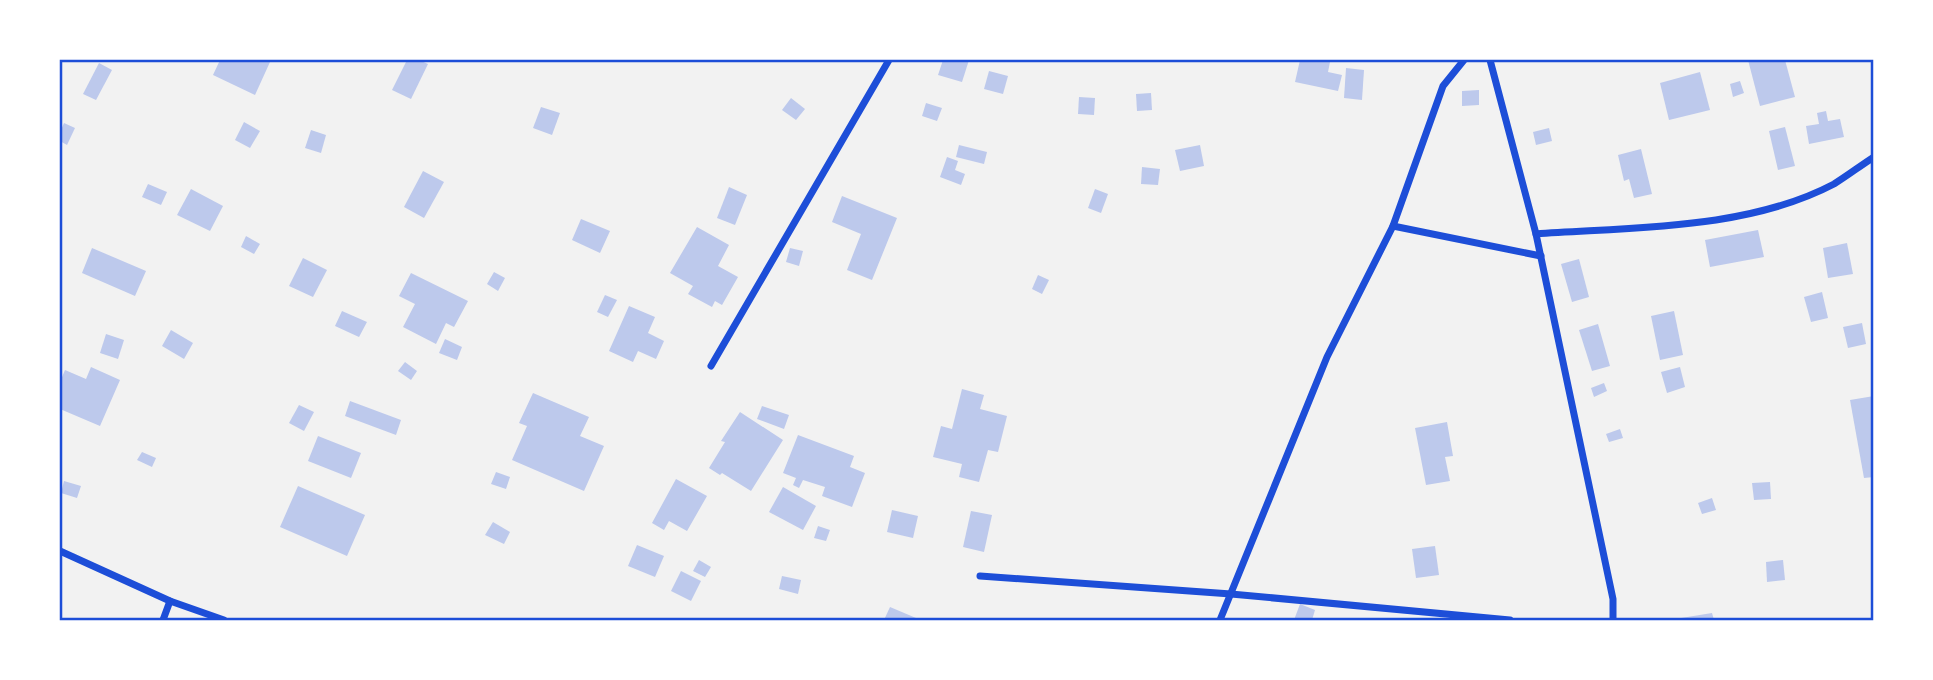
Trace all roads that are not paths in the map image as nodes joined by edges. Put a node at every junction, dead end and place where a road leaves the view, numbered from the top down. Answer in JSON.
{"nodes":[{"id":1,"x":890,"y":60,"type":"edge"},
{"id":2,"x":1464,"y":60,"type":"edge"},
{"id":3,"x":1490,"y":60,"type":"edge"},
{"id":4,"x":1874,"y":157,"type":"edge"},
{"id":5,"x":1393,"y":226,"type":"junction"},
{"id":6,"x":1536,"y":234,"type":"junction"},
{"id":7,"x":1541,"y":256,"type":"junction"},
{"id":8,"x":711,"y":366,"type":"dead end"},
{"id":9,"x":60,"y":551,"type":"edge"},
{"id":10,"x":980,"y":576,"type":"dead end"},
{"id":11,"x":1231,"y":594,"type":"junction"},
{"id":12,"x":170,"y":601,"type":"junction"},
{"id":13,"x":163,"y":621,"type":"edge"},
{"id":14,"x":224,"y":621,"type":"edge"},
{"id":15,"x":1220,"y":621,"type":"edge"},
{"id":16,"x":1510,"y":621,"type":"edge"},
{"id":17,"x":1613,"y":621,"type":"edge"}],
"edges":[{"from":1,"to":8,"type":"street"},
{"from":2,"to":5,"type":"street"},
{"from":3,"to":6,"type":"street"},
{"from":4,"to":6,"type":"street"},
{"from":5,"to":7,"type":"street"},
{"from":5,"to":11,"type":"street"},
{"from":6,"to":7,"type":"street"},
{"from":7,"to":17,"type":"street"},
{"from":9,"to":12,"type":"street"},
{"from":10,"to":11,"type":"street"},
{"from":11,"to":15,"type":"street"},
{"from":11,"to":16,"type":"street"},
{"from":12,"to":13,"type":"street"},
{"from":12,"to":14,"type":"street"}]}
